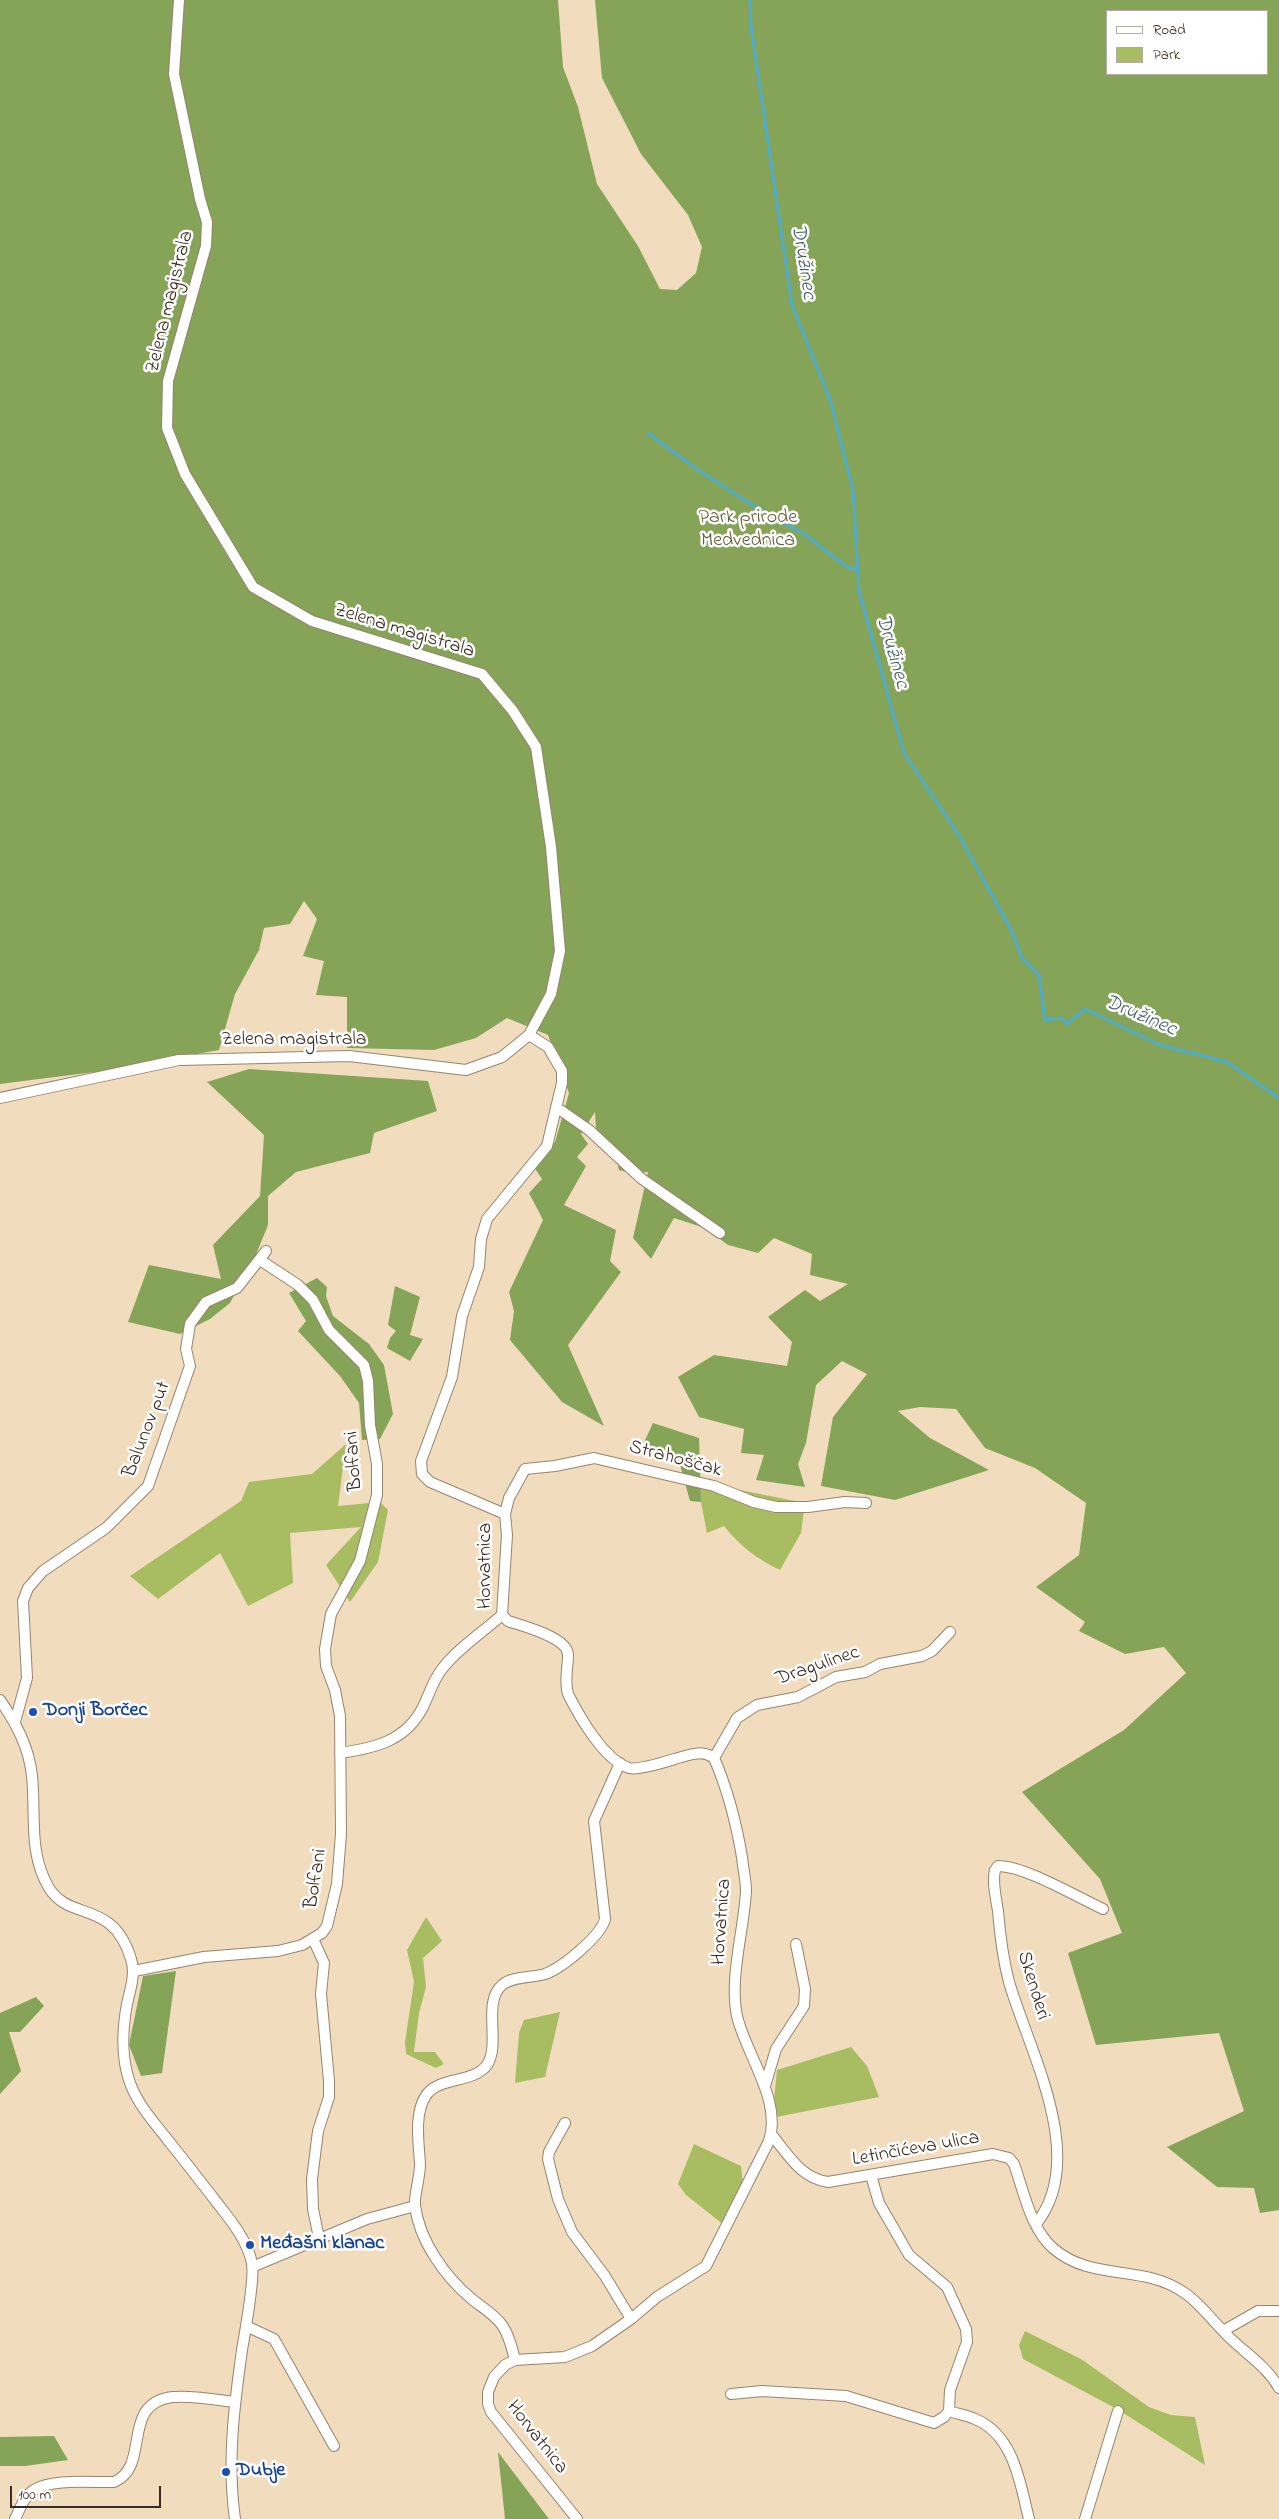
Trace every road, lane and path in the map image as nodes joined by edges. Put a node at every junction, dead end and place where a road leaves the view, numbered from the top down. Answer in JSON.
{"nodes":[{"id":1,"x":179,"y":0,"type":"edge"},
{"id":2,"x":529,"y":1035,"type":"junction"},
{"id":3,"x":0,"y":1098,"type":"edge"},
{"id":4,"x":556,"y":1107,"type":"junction"},
{"id":5,"x":720,"y":1233,"type":"dead end"},
{"id":6,"x":263,"y":1255,"type":"joint"},
{"id":7,"x":866,"y":1503,"type":"dead end"},
{"id":8,"x":505,"y":1514,"type":"junction"},
{"id":9,"x":502,"y":1615,"type":"junction"},
{"id":10,"x":950,"y":1632,"type":"dead end"},
{"id":11,"x":0,"y":1700,"type":"edge"},
{"id":12,"x":15,"y":1722,"type":"junction"},
{"id":13,"x":340,"y":1754,"type":"junction"},
{"id":14,"x":714,"y":1758,"type":"junction"},
{"id":15,"x":620,"y":1763,"type":"junction"},
{"id":16,"x":1104,"y":1909,"type":"dead end"},
{"id":17,"x":313,"y":1939,"type":"junction"},
{"id":18,"x":796,"y":1944,"type":"dead end"},
{"id":19,"x":134,"y":1971,"type":"junction"},
{"id":20,"x":765,"y":2086,"type":"junction"},
{"id":21,"x":566,"y":2123,"type":"dead end"},
{"id":22,"x":771,"y":2134,"type":"junction"},
{"id":23,"x":871,"y":2175,"type":"junction"},
{"id":24,"x":415,"y":2206,"type":"junction"},
{"id":25,"x":1036,"y":2224,"type":"junction"},
{"id":26,"x":319,"y":2238,"type":"junction"},
{"id":27,"x":252,"y":2267,"type":"junction"},
{"id":28,"x":1279,"y":2311,"type":"edge"},
{"id":29,"x":631,"y":2319,"type":"junction"},
{"id":30,"x":246,"y":2326,"type":"junction"},
{"id":31,"x":1223,"y":2331,"type":"junction"},
{"id":32,"x":515,"y":2360,"type":"junction"},
{"id":33,"x":1279,"y":2388,"type":"edge"},
{"id":34,"x":731,"y":2394,"type":"dead end"},
{"id":35,"x":235,"y":2402,"type":"junction"},
{"id":36,"x":949,"y":2411,"type":"junction"},
{"id":37,"x":1118,"y":2411,"type":"dead end"},
{"id":38,"x":334,"y":2446,"type":"dead end"},
{"id":39,"x":15,"y":2519,"type":"edge"},
{"id":40,"x":235,"y":2519,"type":"edge"},
{"id":41,"x":577,"y":2519,"type":"edge"},
{"id":42,"x":1029,"y":2519,"type":"edge"},
{"id":43,"x":1085,"y":2519,"type":"edge"}],
"edges":[{"from":1,"to":2,"type":"street","name":"Zelena magistrala"},
{"from":2,"to":3,"type":"street","name":"Zelena magistrala"},
{"from":2,"to":4,"type":"street","name":"Horvatnica"},
{"from":4,"to":5,"type":"street"},
{"from":4,"to":8,"type":"street","name":"Horvatnica"},
{"from":6,"to":12,"type":"street","name":"Balunov put"},
{"from":6,"to":13,"type":"street","name":"Bolfani"},
{"from":7,"to":8,"type":"street","name":"Strahoščak"},
{"from":8,"to":9,"type":"street","name":"Horvatnica"},
{"from":9,"to":13,"type":"street"},
{"from":9,"to":15,"type":"street","name":"Horvatnica"},
{"from":10,"to":14,"type":"street","name":"Dragulinec"},
{"from":11,"to":12,"type":"street"},
{"from":12,"to":19,"type":"street"},
{"from":13,"to":17,"type":"street","name":"Bolfani"},
{"from":14,"to":15,"type":"street"},
{"from":14,"to":20,"type":"street","name":"Horvatnica"},
{"from":15,"to":24,"type":"street"},
{"from":16,"to":25,"type":"street","name":"Skenderi"},
{"from":17,"to":19,"type":"street","name":"Bolfani"},
{"from":17,"to":26,"type":"street"},
{"from":18,"to":20,"type":"street","name":"Horvatnica"},
{"from":19,"to":27,"type":"street"},
{"from":20,"to":22,"type":"street","name":"Horvatnica"},
{"from":21,"to":29,"type":"street"},
{"from":22,"to":23,"type":"street","name":"Letinčićeva ulica"},
{"from":22,"to":29,"type":"street","name":"Horvatnica"},
{"from":23,"to":25,"type":"street","name":"Letinčićeva ulica"},
{"from":23,"to":36,"type":"street"},
{"from":24,"to":26,"type":"street"},
{"from":24,"to":32,"type":"street"},
{"from":25,"to":31,"type":"street","name":"Letinčićeva ulica"},
{"from":26,"to":27,"type":"street"},
{"from":27,"to":30,"type":"street"},
{"from":28,"to":31,"type":"street"},
{"from":29,"to":32,"type":"street","name":"Horvatnica"},
{"from":30,"to":35,"type":"street"},
{"from":30,"to":38,"type":"street"},
{"from":31,"to":33,"type":"street","name":"Letinčićeva ulica"},
{"from":32,"to":41,"type":"street","name":"Horvatnica"},
{"from":34,"to":36,"type":"street"},
{"from":35,"to":39,"type":"street"},
{"from":35,"to":40,"type":"street"},
{"from":36,"to":42,"type":"street"},
{"from":37,"to":43,"type":"street"}]}
